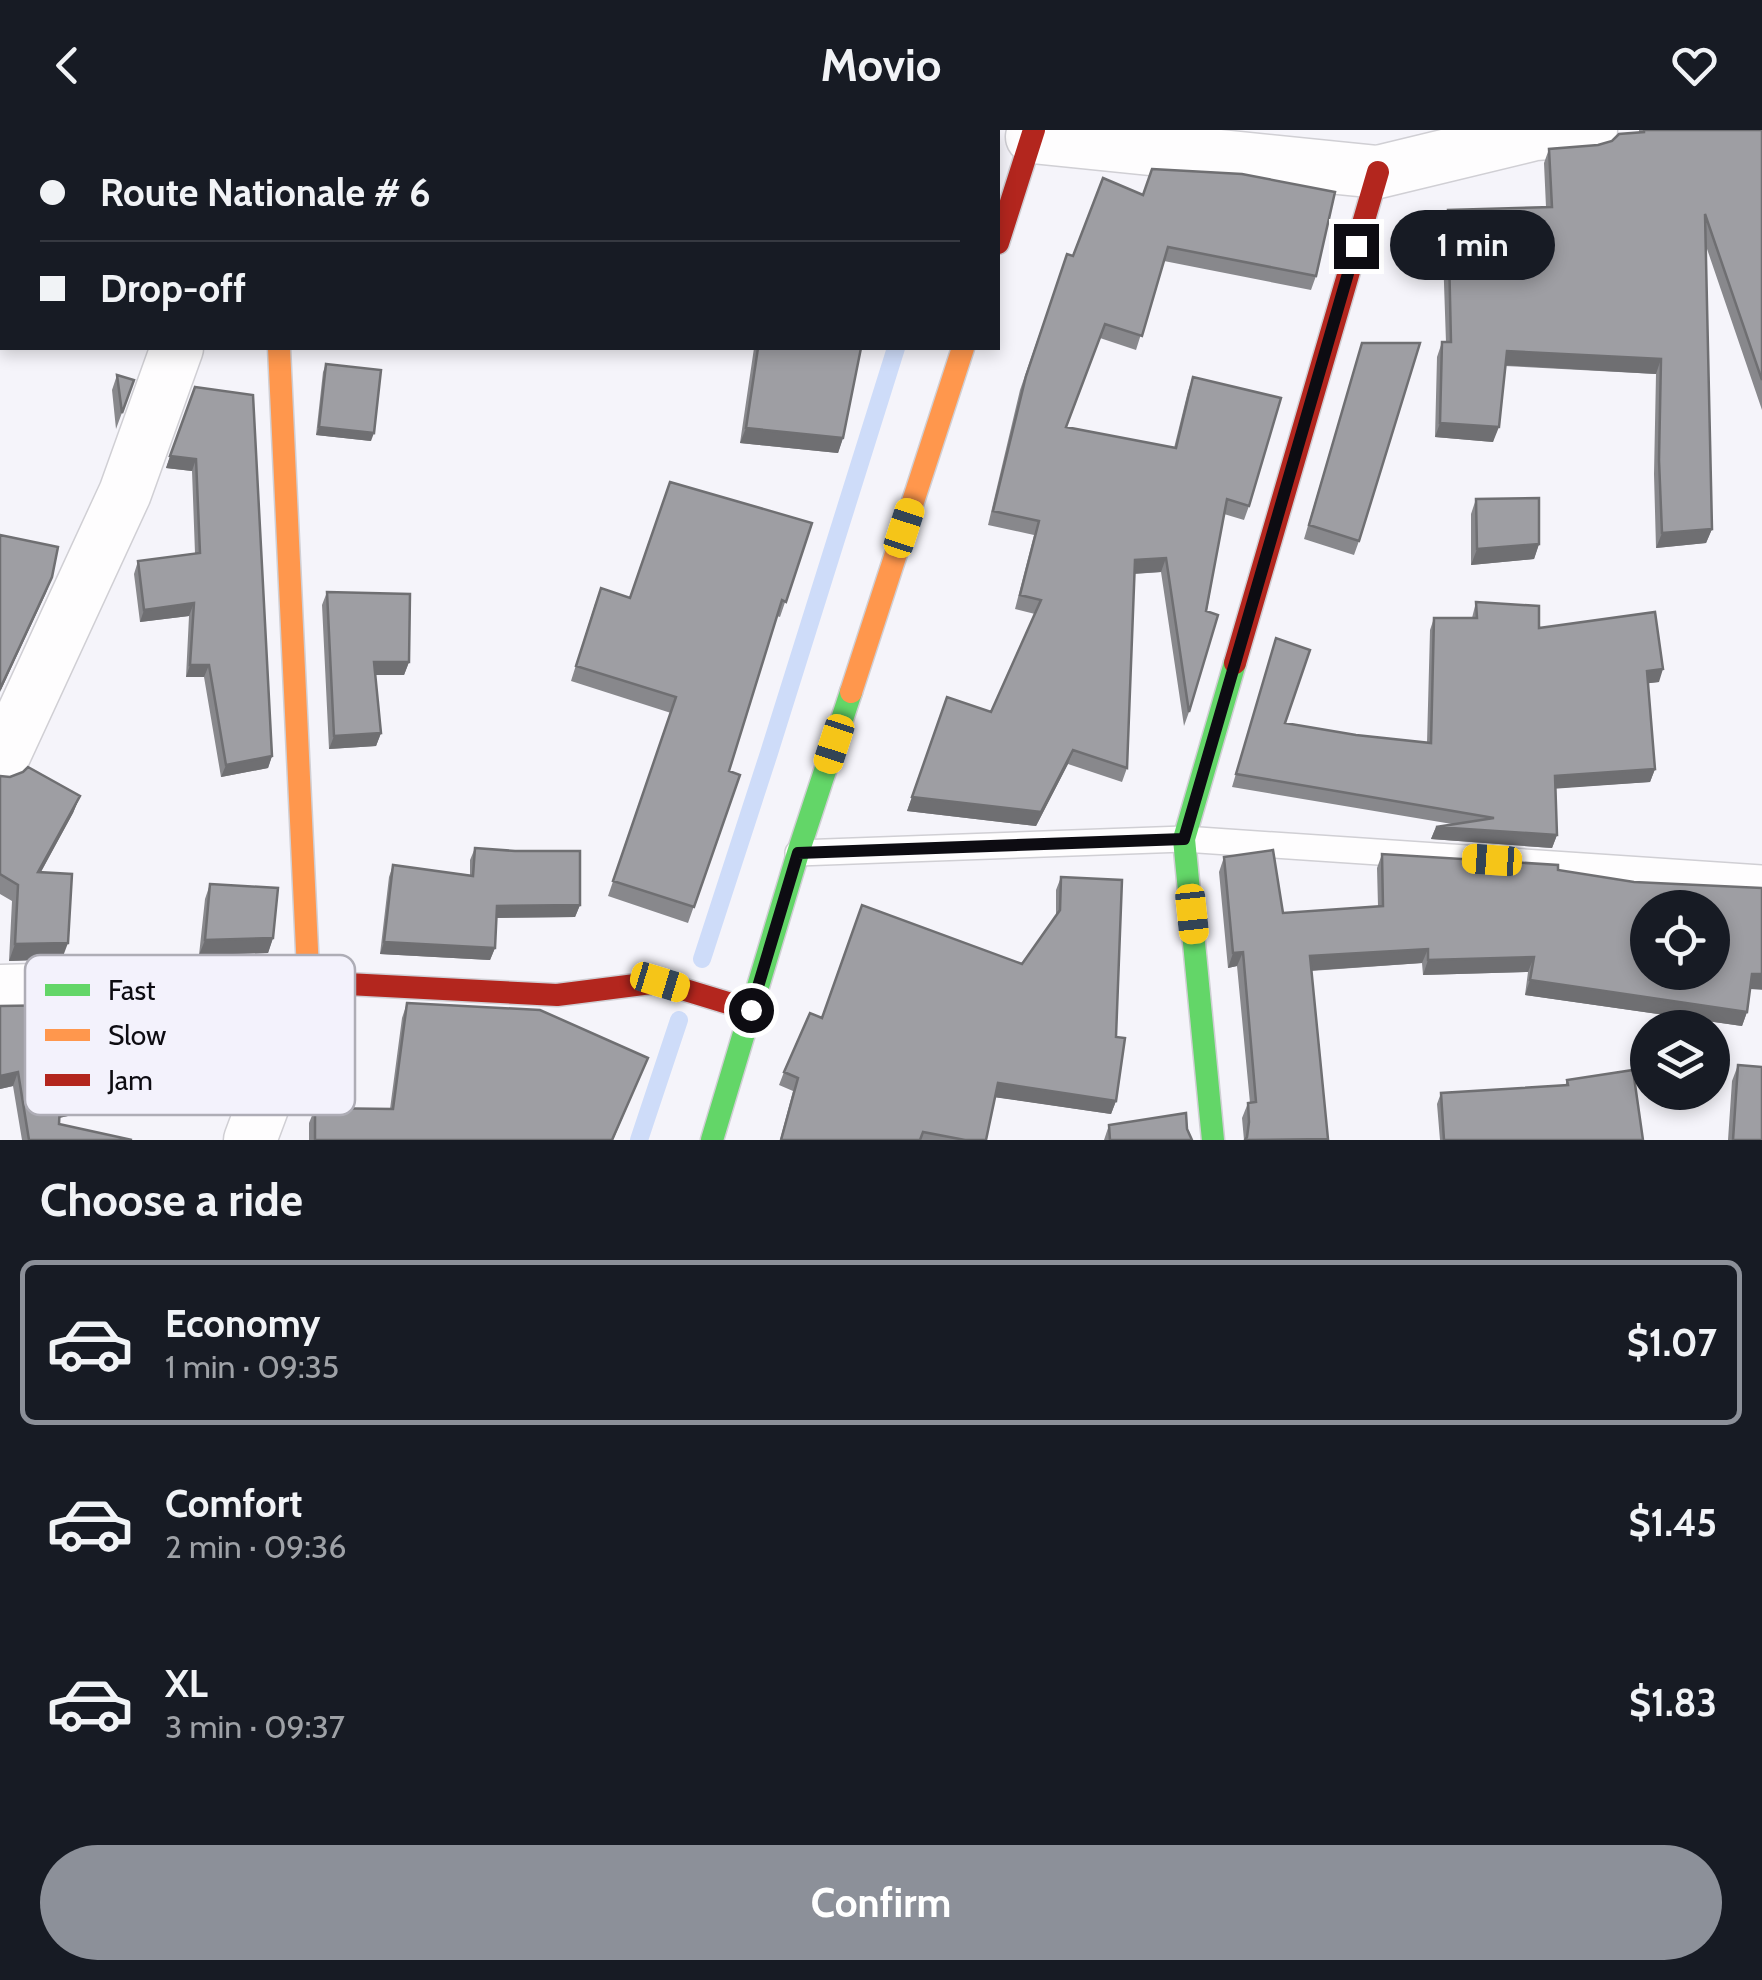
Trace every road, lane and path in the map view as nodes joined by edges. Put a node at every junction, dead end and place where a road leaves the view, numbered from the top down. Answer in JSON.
{"nodes":[{"id":1,"x":1591,"y":130,"type":"edge"},
{"id":2,"x":1033,"y":134,"type":"edge"},
{"id":3,"x":1378,"y":172,"type":"junction"},
{"id":4,"x":1000,"y":237,"type":"edge"},
{"id":5,"x":175,"y":350,"type":"edge"},
{"id":6,"x":279,"y":350,"type":"edge"},
{"id":7,"x":962,"y":350,"type":"edge"},
{"id":8,"x":0,"y":764,"type":"edge"},
{"id":9,"x":1184,"y":839,"type":"junction"},
{"id":10,"x":798,"y":853,"type":"junction"},
{"id":11,"x":1762,"y":878,"type":"edge"},
{"id":12,"x":308,"y":955,"type":"edge"},
{"id":13,"x":355,"y":984,"type":"edge"},
{"id":14,"x":25,"y":989,"type":"edge"},
{"id":15,"x":0,"y":990,"type":"edge"},
{"id":16,"x":751,"y":1010,"type":"junction"},
{"id":17,"x":259,"y":1115,"type":"edge"},
{"id":18,"x":250,"y":1140,"type":"edge"},
{"id":19,"x":712,"y":1140,"type":"edge"},
{"id":20,"x":1214,"y":1140,"type":"edge"}],
"edges":[{"from":1,"to":3,"type":"street"},
{"from":2,"to":3,"type":"street"},
{"from":2,"to":4,"type":"street"},
{"from":3,"to":9,"type":"street"},
{"from":5,"to":8,"type":"street"},
{"from":6,"to":12,"type":"street"},
{"from":7,"to":10,"type":"street"},
{"from":9,"to":10,"type":"lane"},
{"from":9,"to":11,"type":"lane"},
{"from":9,"to":20,"type":"street"},
{"from":10,"to":16,"type":"street"},
{"from":13,"to":16,"type":"street"},
{"from":14,"to":15,"type":"street"},
{"from":16,"to":19,"type":"street"},
{"from":17,"to":18,"type":"street"}]}
